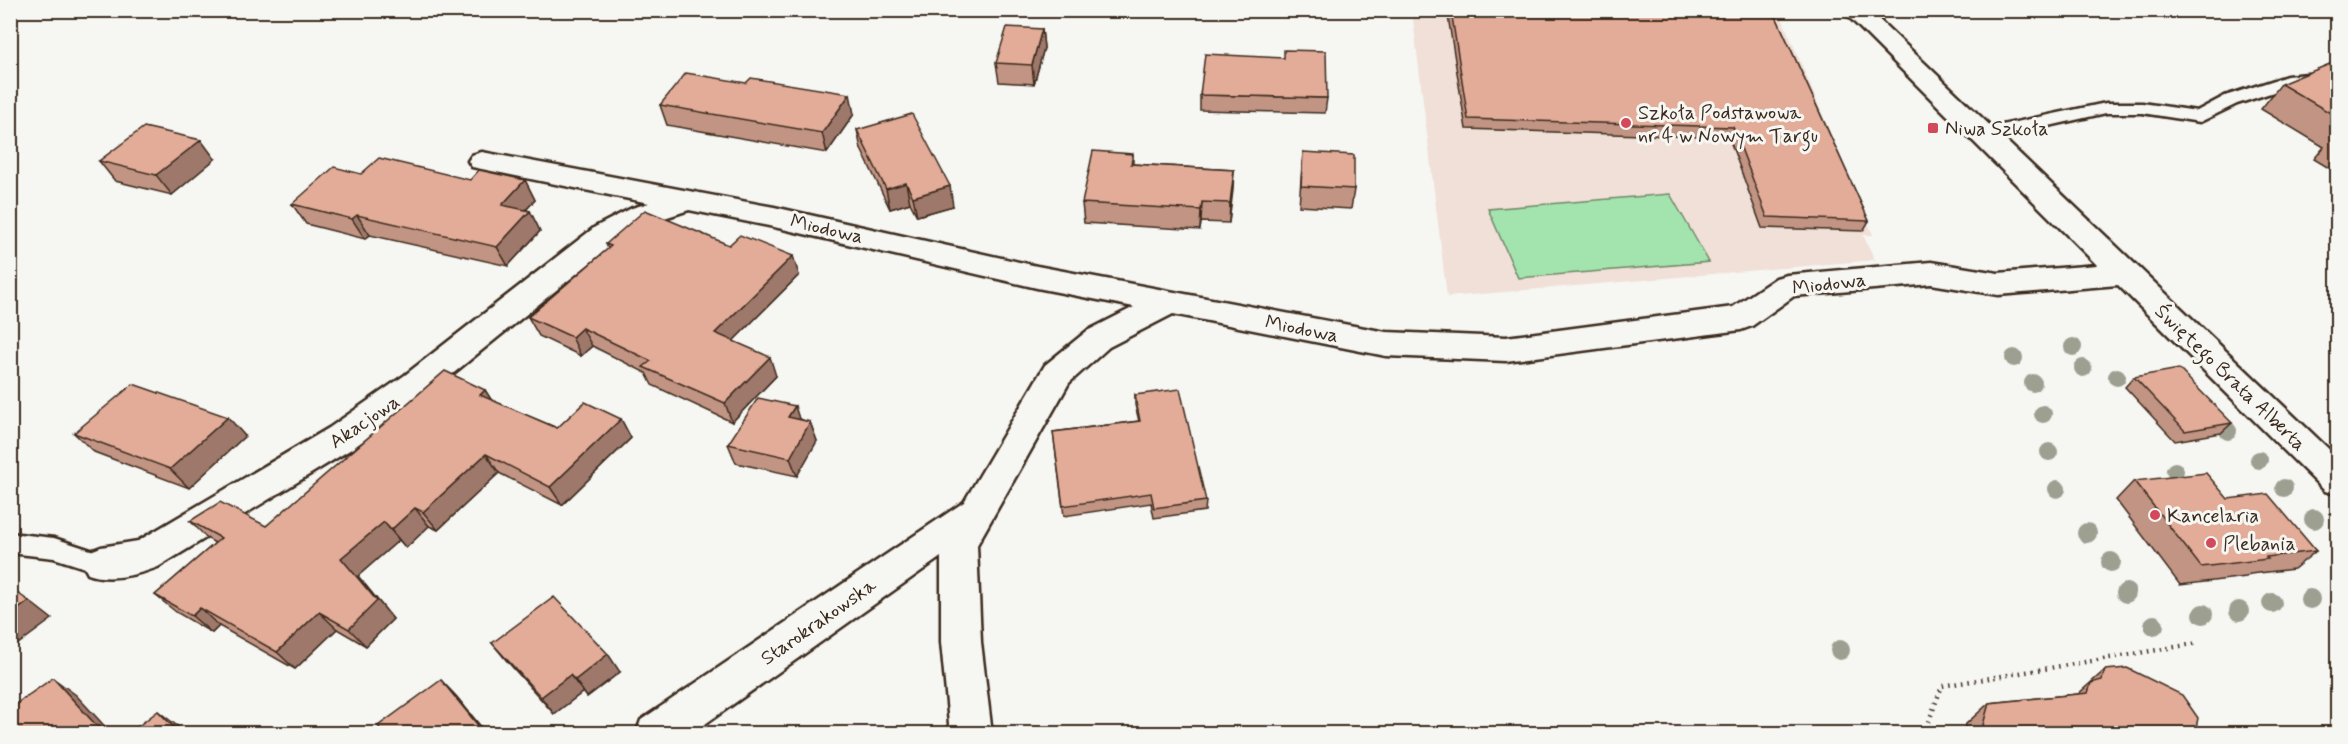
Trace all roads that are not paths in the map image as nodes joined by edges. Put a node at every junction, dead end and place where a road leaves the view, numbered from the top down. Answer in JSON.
{"nodes":[{"id":1,"x":1854,"y":10,"type":"edge"},
{"id":2,"x":2337,"y":76,"type":"edge"},
{"id":3,"x":1983,"y":135,"type":"junction"},
{"id":4,"x":482,"y":161,"type":"dead end"},
{"id":5,"x":687,"y":200,"type":"junction"},
{"id":6,"x":2124,"y":274,"type":"junction"},
{"id":7,"x":1171,"y":302,"type":"junction"},
{"id":8,"x":2337,"y":481,"type":"edge"},
{"id":9,"x":980,"y":510,"type":"junction"},
{"id":10,"x":10,"y":543,"type":"edge"},
{"id":11,"x":101,"y":563,"type":"joint"},
{"id":12,"x":656,"y":734,"type":"edge"},
{"id":13,"x":971,"y":734,"type":"edge"}],
"edges":[{"from":1,"to":3,"type":"street","name":"Świętego Brata Alberta"},
{"from":2,"to":3,"type":"lane"},
{"from":3,"to":6,"type":"street","name":"Świętego Brata Alberta"},
{"from":4,"to":5,"type":"street","name":"Miodowa"},
{"from":5,"to":7,"type":"street","name":"Miodowa"},
{"from":5,"to":11,"type":"street","name":"Akacjowa"},
{"from":6,"to":7,"type":"street","name":"Miodowa"},
{"from":6,"to":8,"type":"street","name":"Świętego Brata Alberta"},
{"from":7,"to":9,"type":"street","name":"Starokrakowska"},
{"from":9,"to":12,"type":"street","name":"Starokrakowska"},
{"from":9,"to":13,"type":"street","name":"Starokrakowska"},
{"from":10,"to":11,"type":"lane","name":"Akacjowa"}]}
